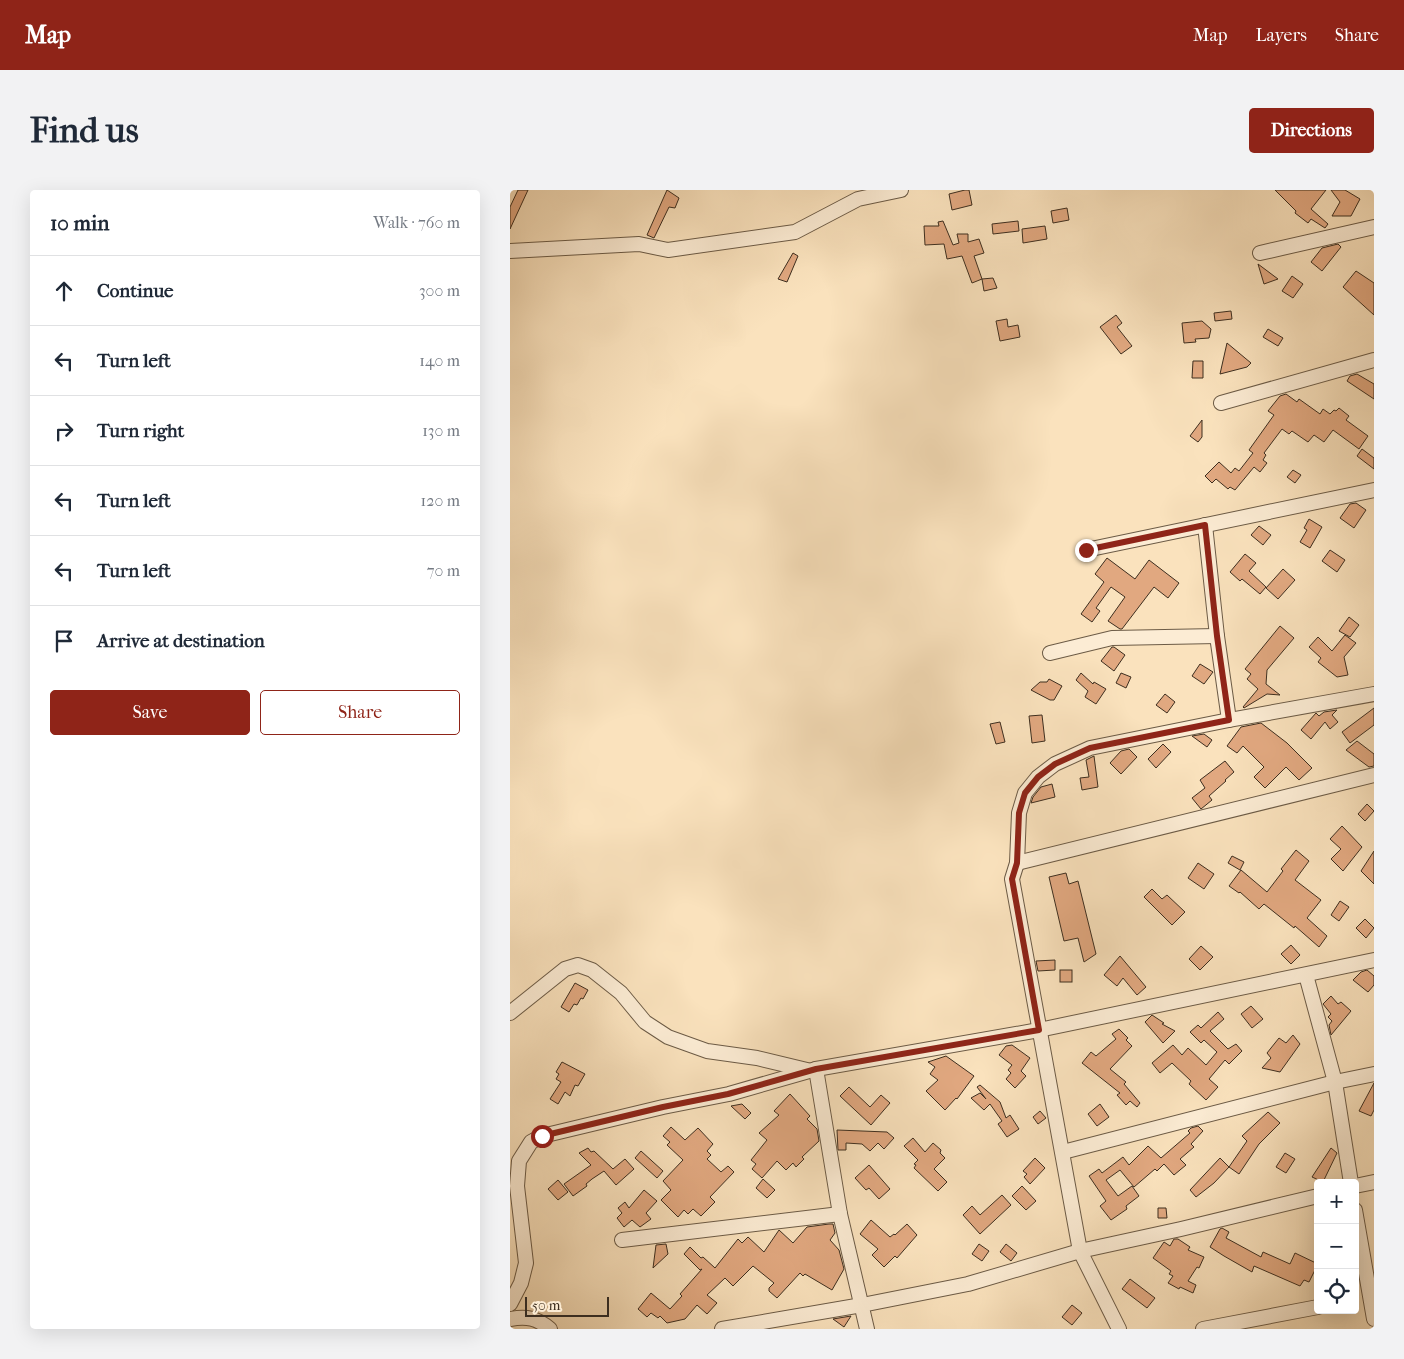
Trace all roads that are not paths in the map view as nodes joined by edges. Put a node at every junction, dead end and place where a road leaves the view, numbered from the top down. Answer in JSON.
{"nodes":[{"id":1,"x":901,"y":190,"type":"edge"},
{"id":2,"x":857,"y":194,"type":"edge"},
{"id":3,"x":1374,"y":226,"type":"edge"},
{"id":4,"x":510,"y":251,"type":"edge"},
{"id":5,"x":1260,"y":253,"type":"dead end"},
{"id":6,"x":1374,"y":360,"type":"edge"},
{"id":7,"x":1221,"y":403,"type":"dead end"},
{"id":8,"x":1374,"y":490,"type":"edge"},
{"id":9,"x":1205,"y":525,"type":"junction"},
{"id":10,"x":1086,"y":550,"type":"dead end"},
{"id":11,"x":1217,"y":636,"type":"junction"},
{"id":12,"x":1050,"y":653,"type":"dead end"},
{"id":13,"x":1374,"y":694,"type":"edge"},
{"id":14,"x":1229,"y":720,"type":"junction"},
{"id":15,"x":1374,"y":775,"type":"edge"},
{"id":16,"x":1017,"y":863,"type":"junction"},
{"id":17,"x":1374,"y":960,"type":"edge"},
{"id":18,"x":1306,"y":975,"type":"junction"},
{"id":19,"x":510,"y":1013,"type":"edge"},
{"id":20,"x":1039,"y":1030,"type":"junction"},
{"id":21,"x":813,"y":1070,"type":"junction"},
{"id":22,"x":1374,"y":1074,"type":"edge"},
{"id":23,"x":1335,"y":1082,"type":"junction"},
{"id":24,"x":1063,"y":1152,"type":"junction"},
{"id":25,"x":1350,"y":1179,"type":"edge"},
{"id":26,"x":1374,"y":1182,"type":"edge"},
{"id":27,"x":1359,"y":1185,"type":"edge"},
{"id":28,"x":1314,"y":1197,"type":"edge"},
{"id":29,"x":840,"y":1214,"type":"junction"},
{"id":30,"x":1358,"y":1224,"type":"edge"},
{"id":31,"x":622,"y":1240,"type":"dead end"},
{"id":32,"x":1080,"y":1251,"type":"junction"},
{"id":33,"x":1372,"y":1297,"type":"edge"},
{"id":34,"x":1359,"y":1299,"type":"edge"},
{"id":35,"x":510,"y":1304,"type":"edge"},
{"id":36,"x":862,"y":1305,"type":"junction"},
{"id":37,"x":1314,"y":1308,"type":"edge"},
{"id":38,"x":510,"y":1319,"type":"edge"},
{"id":39,"x":1374,"y":1320,"type":"edge"},
{"id":40,"x":550,"y":1329,"type":"edge"},
{"id":41,"x":722,"y":1329,"type":"edge"},
{"id":42,"x":868,"y":1329,"type":"edge"},
{"id":43,"x":1119,"y":1329,"type":"edge"},
{"id":44,"x":1203,"y":1329,"type":"edge"}],
"edges":[{"from":1,"to":2,"type":"street"},
{"from":2,"to":4,"type":"street"},
{"from":3,"to":5,"type":"street"},
{"from":6,"to":7,"type":"street"},
{"from":8,"to":9,"type":"street"},
{"from":9,"to":10,"type":"street"},
{"from":9,"to":11,"type":"street"},
{"from":11,"to":12,"type":"street"},
{"from":11,"to":14,"type":"street"},
{"from":13,"to":14,"type":"street"},
{"from":14,"to":16,"type":"street"},
{"from":15,"to":16,"type":"street"},
{"from":16,"to":20,"type":"street"},
{"from":17,"to":18,"type":"street"},
{"from":18,"to":20,"type":"street"},
{"from":18,"to":23,"type":"street"},
{"from":19,"to":21,"type":"street"},
{"from":20,"to":21,"type":"street"},
{"from":20,"to":24,"type":"street"},
{"from":21,"to":29,"type":"street"},
{"from":21,"to":35,"type":"street"},
{"from":22,"to":23,"type":"street"},
{"from":23,"to":24,"type":"street"},
{"from":23,"to":25,"type":"street"},
{"from":24,"to":32,"type":"street"},
{"from":26,"to":27,"type":"street"},
{"from":28,"to":32,"type":"street"},
{"from":29,"to":31,"type":"street"},
{"from":29,"to":36,"type":"street"},
{"from":30,"to":33,"type":"street"},
{"from":32,"to":36,"type":"street"},
{"from":32,"to":43,"type":"street"},
{"from":33,"to":34,"type":"street"},
{"from":33,"to":39,"type":"street"},
{"from":36,"to":41,"type":"street"},
{"from":36,"to":42,"type":"street"},
{"from":37,"to":44,"type":"street"},
{"from":38,"to":40,"type":"street"}]}
